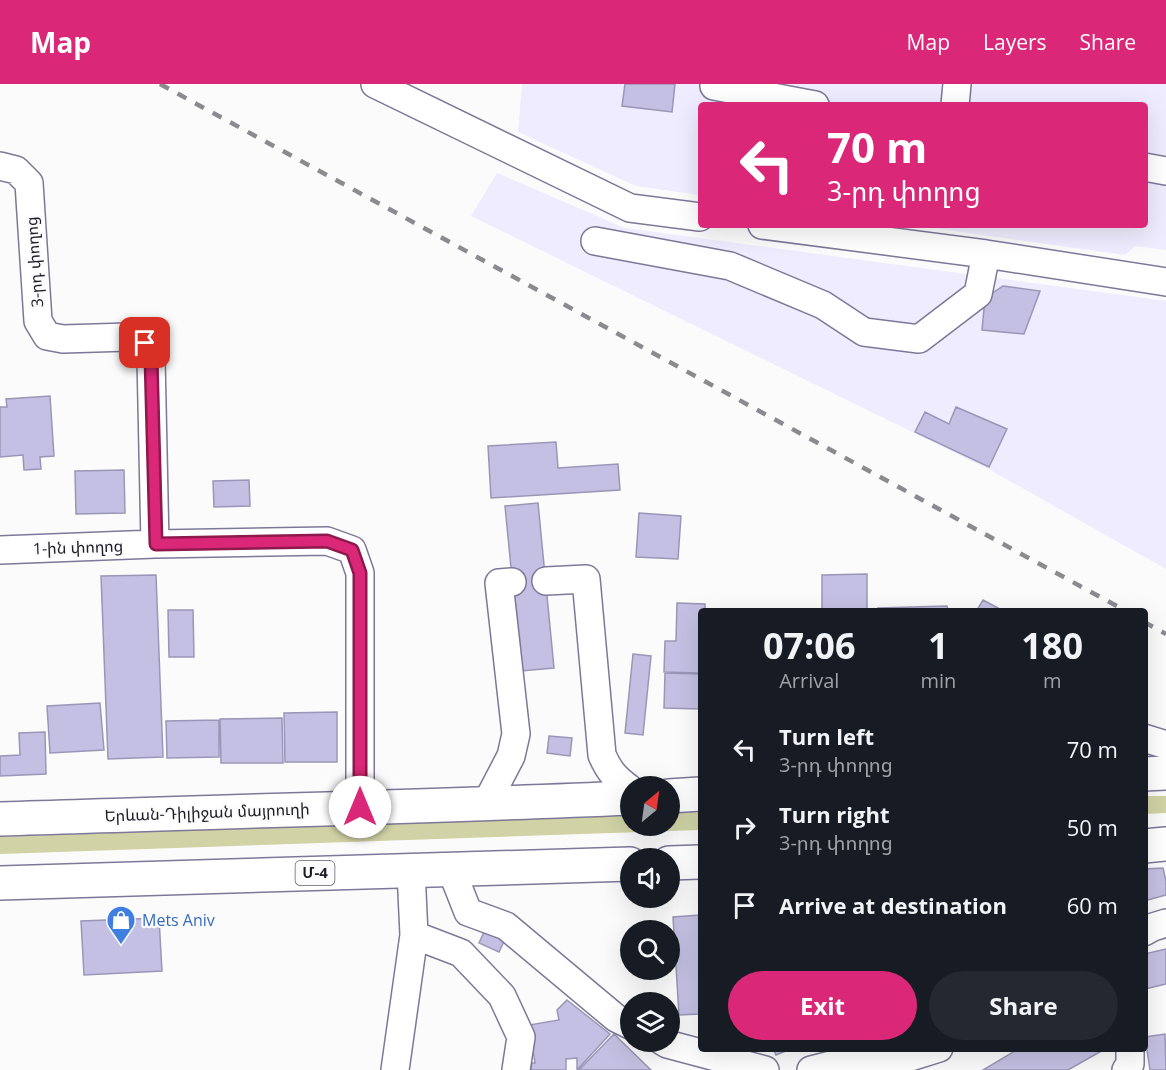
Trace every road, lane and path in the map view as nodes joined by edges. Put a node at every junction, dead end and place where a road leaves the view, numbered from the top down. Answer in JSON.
{"nodes":[{"id":1,"x":375,"y":84,"type":"edge"},
{"id":2,"x":957,"y":84,"type":"edge"},
{"id":3,"x":714,"y":86,"type":"dead end"},
{"id":4,"x":751,"y":88,"type":"edge"},
{"id":5,"x":804,"y":102,"type":"edge"},
{"id":6,"x":955,"y":102,"type":"edge"},
{"id":7,"x":0,"y":166,"type":"edge"},
{"id":8,"x":1148,"y":168,"type":"edge"},
{"id":9,"x":1166,"y":171,"type":"edge"},
{"id":10,"x":698,"y":217,"type":"edge"},
{"id":11,"x":784,"y":228,"type":"edge"},
{"id":12,"x":595,"y":241,"type":"dead end"},
{"id":13,"x":986,"y":255,"type":"junction"},
{"id":14,"x":1166,"y":282,"type":"edge"},
{"id":15,"x":156,"y":544,"type":"junction"},
{"id":16,"x":0,"y":550,"type":"edge"},
{"id":17,"x":546,"y":581,"type":"dead end"},
{"id":18,"x":512,"y":582,"type":"dead end"},
{"id":19,"x":1148,"y":739,"type":"edge"},
{"id":20,"x":1166,"y":745,"type":"edge"},
{"id":21,"x":1166,"y":773,"type":"edge"},
{"id":22,"x":1148,"y":774,"type":"edge"},
{"id":23,"x":620,"y":782,"type":"edge"},
{"id":24,"x":698,"y":794,"type":"edge"},
{"id":25,"x":680,"y":795,"type":"edge"},
{"id":26,"x":620,"y":798,"type":"edge"},
{"id":27,"x":486,"y":804,"type":"junction"},
{"id":28,"x":360,"y":807,"type":"junction"},
{"id":29,"x":0,"y":819,"type":"edge"},
{"id":30,"x":1166,"y":844,"type":"edge"},
{"id":31,"x":1148,"y":846,"type":"edge"},
{"id":32,"x":698,"y":862,"type":"edge"},
{"id":33,"x":680,"y":863,"type":"edge"},
{"id":34,"x":620,"y":864,"type":"edge"},
{"id":35,"x":451,"y":869,"type":"junction"},
{"id":36,"x":411,"y":871,"type":"junction"},
{"id":37,"x":0,"y":883,"type":"edge"},
{"id":38,"x":1166,"y":923,"type":"edge"},
{"id":39,"x":1148,"y":930,"type":"edge"},
{"id":40,"x":414,"y":935,"type":"junction"},
{"id":41,"x":620,"y":1020,"type":"edge"},
{"id":42,"x":680,"y":1051,"type":"edge"},
{"id":43,"x":930,"y":1052,"type":"edge"},
{"id":44,"x":1130,"y":1052,"type":"edge"},
{"id":45,"x":700,"y":1062,"type":"edge"},
{"id":46,"x":902,"y":1064,"type":"edge"},
{"id":47,"x":821,"y":1069,"type":"edge"},
{"id":48,"x":395,"y":1070,"type":"edge"},
{"id":49,"x":516,"y":1070,"type":"edge"},
{"id":50,"x":765,"y":1070,"type":"edge"},
{"id":51,"x":1126,"y":1070,"type":"edge"}],
"edges":[{"from":1,"to":10,"type":"street"},
{"from":2,"to":6,"type":"street"},
{"from":3,"to":4,"type":"street"},
{"from":4,"to":5,"type":"street"},
{"from":7,"to":15,"type":"street","name":"3-րդ փողոց"},
{"from":8,"to":9,"type":"street"},
{"from":11,"to":13,"type":"street"},
{"from":12,"to":13,"type":"street"},
{"from":13,"to":14,"type":"street"},
{"from":15,"to":16,"type":"street","name":"1-ին փողոց"},
{"from":15,"to":28,"type":"street"},
{"from":17,"to":23,"type":"street"},
{"from":18,"to":27,"type":"street"},
{"from":19,"to":20,"type":"street"},
{"from":21,"to":22,"type":"highway"},
{"from":24,"to":25,"type":"highway"},
{"from":26,"to":27,"type":"highway","name":"Երևան-Դիլիջան մայրուղի"},
{"from":27,"to":28,"type":"highway","name":"Երևան-Դիլիջան մայրուղի"},
{"from":28,"to":29,"type":"highway","name":"Երևան-Դիլիջան մայրուղի"},
{"from":30,"to":31,"type":"highway"},
{"from":32,"to":33,"type":"highway"},
{"from":34,"to":35,"type":"highway","number":"Մ-4"},
{"from":35,"to":36,"type":"highway","number":"Մ-4"},
{"from":35,"to":41,"type":"street"},
{"from":36,"to":37,"type":"highway","number":"Մ-4"},
{"from":36,"to":40,"type":"street"},
{"from":38,"to":39,"type":"street"},
{"from":40,"to":48,"type":"street"},
{"from":40,"to":49,"type":"street"},
{"from":42,"to":45,"type":"street"},
{"from":43,"to":46,"type":"street"},
{"from":44,"to":51,"type":"street"},
{"from":45,"to":50,"type":"street"},
{"from":46,"to":47,"type":"street"}]}
